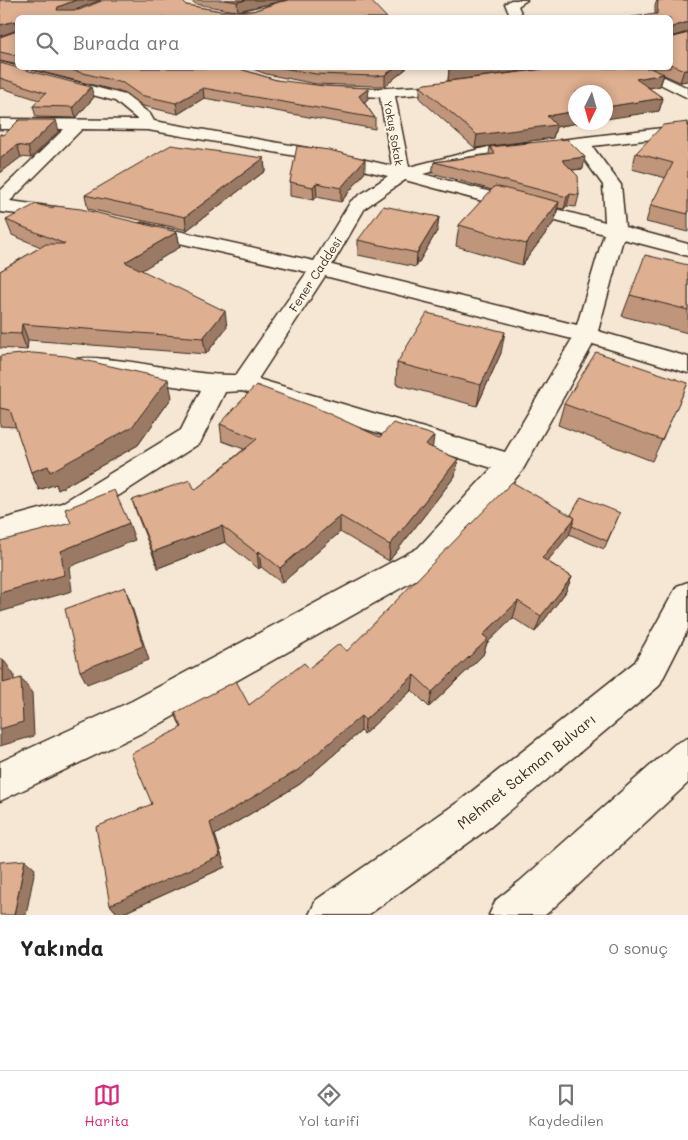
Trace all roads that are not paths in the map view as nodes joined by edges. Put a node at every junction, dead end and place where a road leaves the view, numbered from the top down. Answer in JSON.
{"nodes":[{"id":1,"x":495,"y":1,"type":"dead end"},
{"id":2,"x":516,"y":2,"type":"edge"},
{"id":3,"x":514,"y":15,"type":"edge"},
{"id":4,"x":0,"y":66,"type":"edge"},
{"id":5,"x":640,"y":70,"type":"edge"},
{"id":6,"x":474,"y":85,"type":"edge"},
{"id":7,"x":314,"y":89,"type":"edge"},
{"id":8,"x":387,"y":93,"type":"junction"},
{"id":9,"x":688,"y":94,"type":"edge"},
{"id":10,"x":20,"y":108,"type":"dead end"},
{"id":11,"x":0,"y":124,"type":"edge"},
{"id":12,"x":148,"y":125,"type":"junction"},
{"id":13,"x":76,"y":126,"type":"junction"},
{"id":14,"x":688,"y":130,"type":"edge"},
{"id":15,"x":580,"y":142,"type":"junction"},
{"id":16,"x":402,"y":174,"type":"junction"},
{"id":17,"x":0,"y":201,"type":"edge"},
{"id":18,"x":0,"y":206,"type":"edge"},
{"id":19,"x":85,"y":216,"type":"edge"},
{"id":20,"x":122,"y":224,"type":"edge"},
{"id":21,"x":615,"y":230,"type":"junction"},
{"id":22,"x":688,"y":250,"type":"edge"},
{"id":23,"x":320,"y":268,"type":"junction"},
{"id":24,"x":586,"y":333,"type":"junction"},
{"id":25,"x":67,"y":363,"type":"edge"},
{"id":26,"x":688,"y":365,"type":"edge"},
{"id":27,"x":243,"y":383,"type":"junction"},
{"id":28,"x":216,"y":384,"type":"junction"},
{"id":29,"x":512,"y":464,"type":"junction"},
{"id":30,"x":0,"y":532,"type":"edge"},
{"id":31,"x":688,"y":596,"type":"edge"},
{"id":32,"x":688,"y":757,"type":"edge"},
{"id":33,"x":0,"y":782,"type":"edge"},
{"id":34,"x":331,"y":915,"type":"edge"},
{"id":35,"x":511,"y":915,"type":"edge"}],
"edges":[{"from":1,"to":2,"type":"street"},
{"from":2,"to":3,"type":"street"},
{"from":4,"to":12,"type":"street"},
{"from":5,"to":9,"type":"street"},
{"from":6,"to":8,"type":"street"},
{"from":7,"to":8,"type":"street"},
{"from":8,"to":16,"type":"street","name":"Yokuş Sokak"},
{"from":10,"to":12,"type":"street"},
{"from":11,"to":13,"type":"street"},
{"from":12,"to":13,"type":"street"},
{"from":12,"to":16,"type":"street"},
{"from":13,"to":17,"type":"street"},
{"from":14,"to":15,"type":"street"},
{"from":15,"to":16,"type":"street"},
{"from":15,"to":21,"type":"street"},
{"from":16,"to":21,"type":"street"},
{"from":16,"to":23,"type":"street","name":"Fener Caddesi"},
{"from":18,"to":19,"type":"street"},
{"from":20,"to":23,"type":"street"},
{"from":21,"to":22,"type":"street"},
{"from":21,"to":24,"type":"street"},
{"from":23,"to":24,"type":"street"},
{"from":23,"to":27,"type":"street","name":"Fener Caddesi"},
{"from":24,"to":26,"type":"street"},
{"from":24,"to":29,"type":"street"},
{"from":25,"to":28,"type":"street"},
{"from":27,"to":28,"type":"street"},
{"from":27,"to":29,"type":"street"},
{"from":28,"to":30,"type":"street"},
{"from":29,"to":33,"type":"street"},
{"from":31,"to":34,"type":"street","name":"Mehmet Sakman Bulvarı"},
{"from":32,"to":35,"type":"street"}]}
